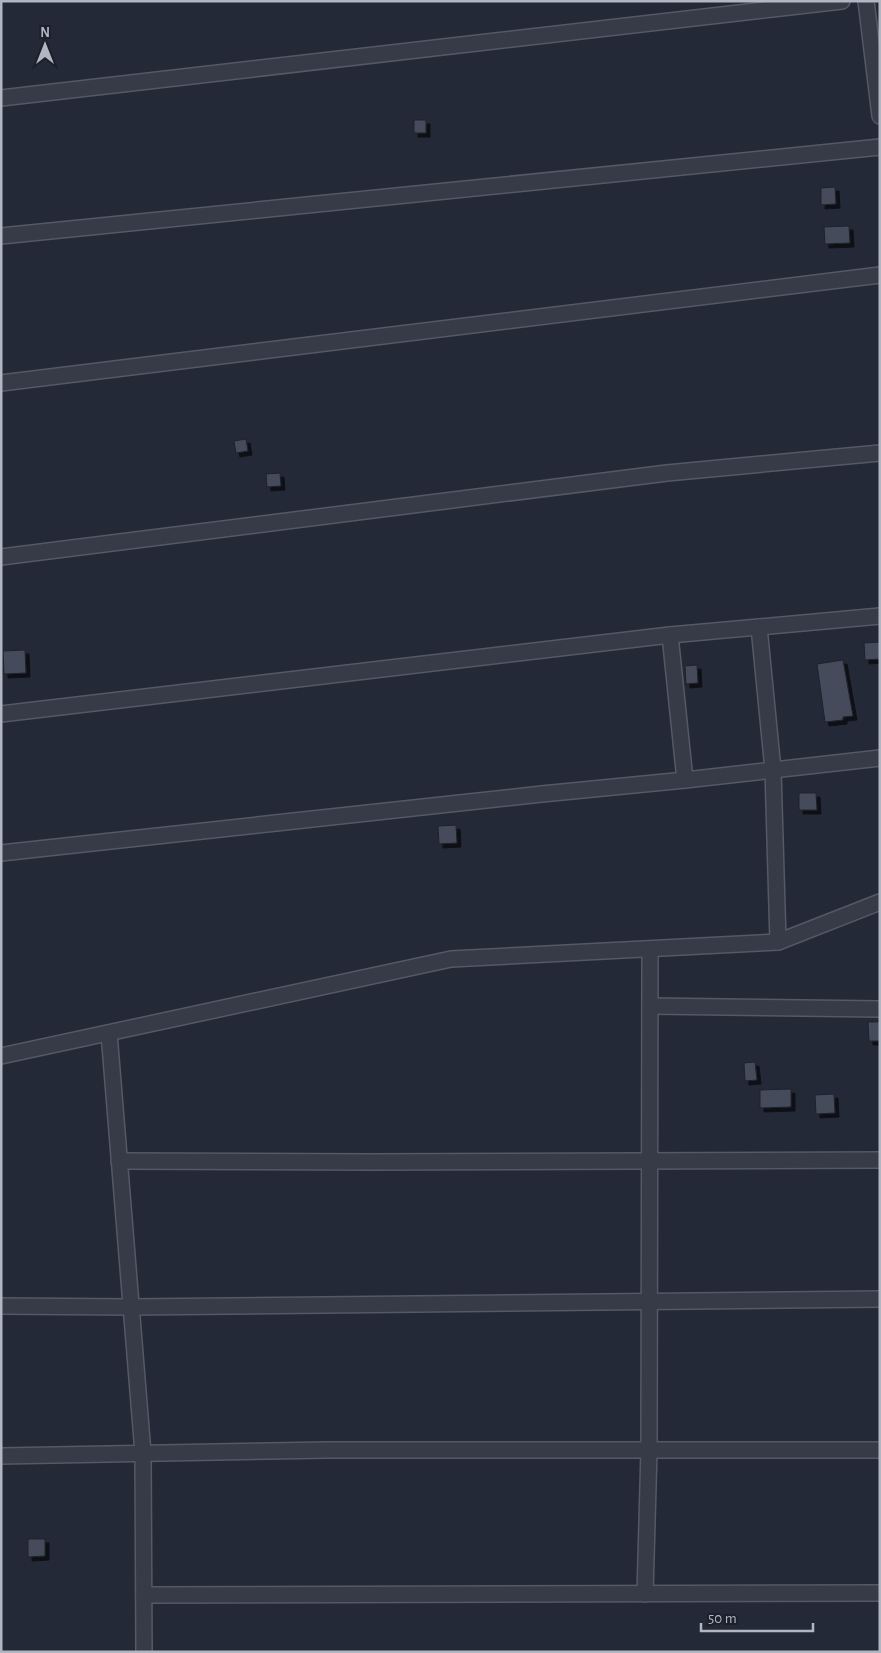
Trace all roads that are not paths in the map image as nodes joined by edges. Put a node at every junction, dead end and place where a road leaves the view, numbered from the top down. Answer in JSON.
{"nodes":[{"id":1,"x":842,"y":1,"type":"edge"},
{"id":2,"x":866,"y":1,"type":"edge"},
{"id":3,"x":1,"y":98,"type":"edge"},
{"id":4,"x":880,"y":116,"type":"edge"},
{"id":5,"x":880,"y":147,"type":"edge"},
{"id":6,"x":1,"y":236,"type":"edge"},
{"id":7,"x":880,"y":275,"type":"edge"},
{"id":8,"x":1,"y":383,"type":"edge"},
{"id":9,"x":880,"y":453,"type":"edge"},
{"id":10,"x":1,"y":556,"type":"edge"},
{"id":11,"x":880,"y":616,"type":"edge"},
{"id":12,"x":759,"y":627,"type":"junction"},
{"id":13,"x":670,"y":636,"type":"junction"},
{"id":14,"x":1,"y":714,"type":"edge"},
{"id":15,"x":880,"y":758,"type":"edge"},
{"id":16,"x":773,"y":770,"type":"junction"},
{"id":17,"x":685,"y":780,"type":"junction"},
{"id":18,"x":1,"y":853,"type":"edge"},
{"id":19,"x":880,"y":902,"type":"edge"},
{"id":20,"x":778,"y":942,"type":"junction"},
{"id":21,"x":650,"y":950,"type":"junction"},
{"id":22,"x":650,"y":1006,"type":"junction"},
{"id":23,"x":880,"y":1009,"type":"edge"},
{"id":24,"x":109,"y":1033,"type":"junction"},
{"id":25,"x":1,"y":1056,"type":"edge"},
{"id":26,"x":880,"y":1160,"type":"edge"},
{"id":27,"x":119,"y":1161,"type":"junction"},
{"id":28,"x":649,"y":1161,"type":"junction"},
{"id":29,"x":880,"y":1299,"type":"edge"},
{"id":30,"x":649,"y":1301,"type":"junction"},
{"id":31,"x":1,"y":1306,"type":"edge"},
{"id":32,"x":131,"y":1307,"type":"junction"},
{"id":33,"x":649,"y":1450,"type":"junction"},
{"id":34,"x":880,"y":1450,"type":"edge"},
{"id":35,"x":144,"y":1453,"type":"junction"},
{"id":36,"x":1,"y":1456,"type":"edge"},
{"id":37,"x":880,"y":1593,"type":"edge"},
{"id":38,"x":645,"y":1594,"type":"junction"},
{"id":39,"x":144,"y":1595,"type":"junction"},
{"id":40,"x":144,"y":1652,"type":"edge"}],
"edges":[{"from":1,"to":3,"type":"street"},
{"from":2,"to":4,"type":"street"},
{"from":5,"to":6,"type":"street"},
{"from":7,"to":8,"type":"street"},
{"from":9,"to":10,"type":"street"},
{"from":11,"to":12,"type":"street"},
{"from":12,"to":13,"type":"street"},
{"from":12,"to":16,"type":"street"},
{"from":13,"to":14,"type":"street"},
{"from":13,"to":17,"type":"street"},
{"from":15,"to":16,"type":"street"},
{"from":16,"to":17,"type":"street"},
{"from":16,"to":20,"type":"street"},
{"from":17,"to":18,"type":"street"},
{"from":19,"to":20,"type":"street"},
{"from":20,"to":21,"type":"street"},
{"from":21,"to":22,"type":"street"},
{"from":21,"to":24,"type":"street"},
{"from":22,"to":23,"type":"street"},
{"from":22,"to":28,"type":"street"},
{"from":24,"to":25,"type":"street"},
{"from":24,"to":27,"type":"street"},
{"from":26,"to":28,"type":"street"},
{"from":27,"to":28,"type":"street"},
{"from":27,"to":32,"type":"street"},
{"from":28,"to":30,"type":"street"},
{"from":29,"to":30,"type":"street"},
{"from":30,"to":32,"type":"street"},
{"from":30,"to":33,"type":"street"},
{"from":31,"to":32,"type":"street"},
{"from":32,"to":35,"type":"street"},
{"from":33,"to":34,"type":"street"},
{"from":33,"to":35,"type":"street"},
{"from":33,"to":38,"type":"street"},
{"from":35,"to":36,"type":"street"},
{"from":35,"to":39,"type":"street"},
{"from":37,"to":38,"type":"street"},
{"from":38,"to":39,"type":"street"},
{"from":39,"to":40,"type":"street"}]}
